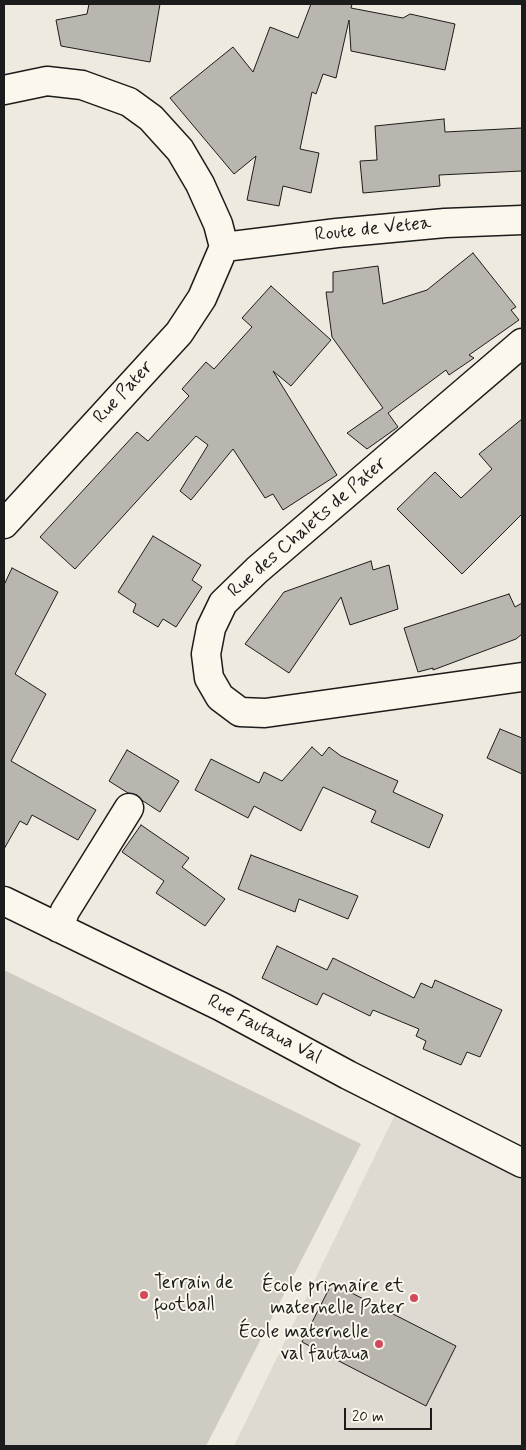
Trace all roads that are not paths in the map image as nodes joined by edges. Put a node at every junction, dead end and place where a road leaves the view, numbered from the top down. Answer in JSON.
{"nodes":[{"id":1,"x":4,"y":90,"type":"edge"},
{"id":2,"x":522,"y":220,"type":"edge"},
{"id":3,"x":224,"y":248,"type":"junction"},
{"id":4,"x":522,"y":342,"type":"edge"},
{"id":5,"x":8,"y":514,"type":"edge"},
{"id":6,"x":522,"y":677,"type":"edge"},
{"id":7,"x":129,"y":808,"type":"dead end"},
{"id":8,"x":4,"y":901,"type":"edge"},
{"id":9,"x":58,"y":928,"type":"junction"},
{"id":10,"x":522,"y":1163,"type":"edge"}],
"edges":[{"from":1,"to":3,"type":"street"},
{"from":2,"to":3,"type":"street","name":"Route de Vetea"},
{"from":3,"to":5,"type":"street","name":"Rue Pater"},
{"from":4,"to":6,"type":"street","name":"Rue des Chalets de Pater"},
{"from":7,"to":9,"type":"street"},
{"from":8,"to":9,"type":"street","name":"Rue Fautaua Val"},
{"from":9,"to":10,"type":"street","name":"Rue Fautaua Val"}]}
